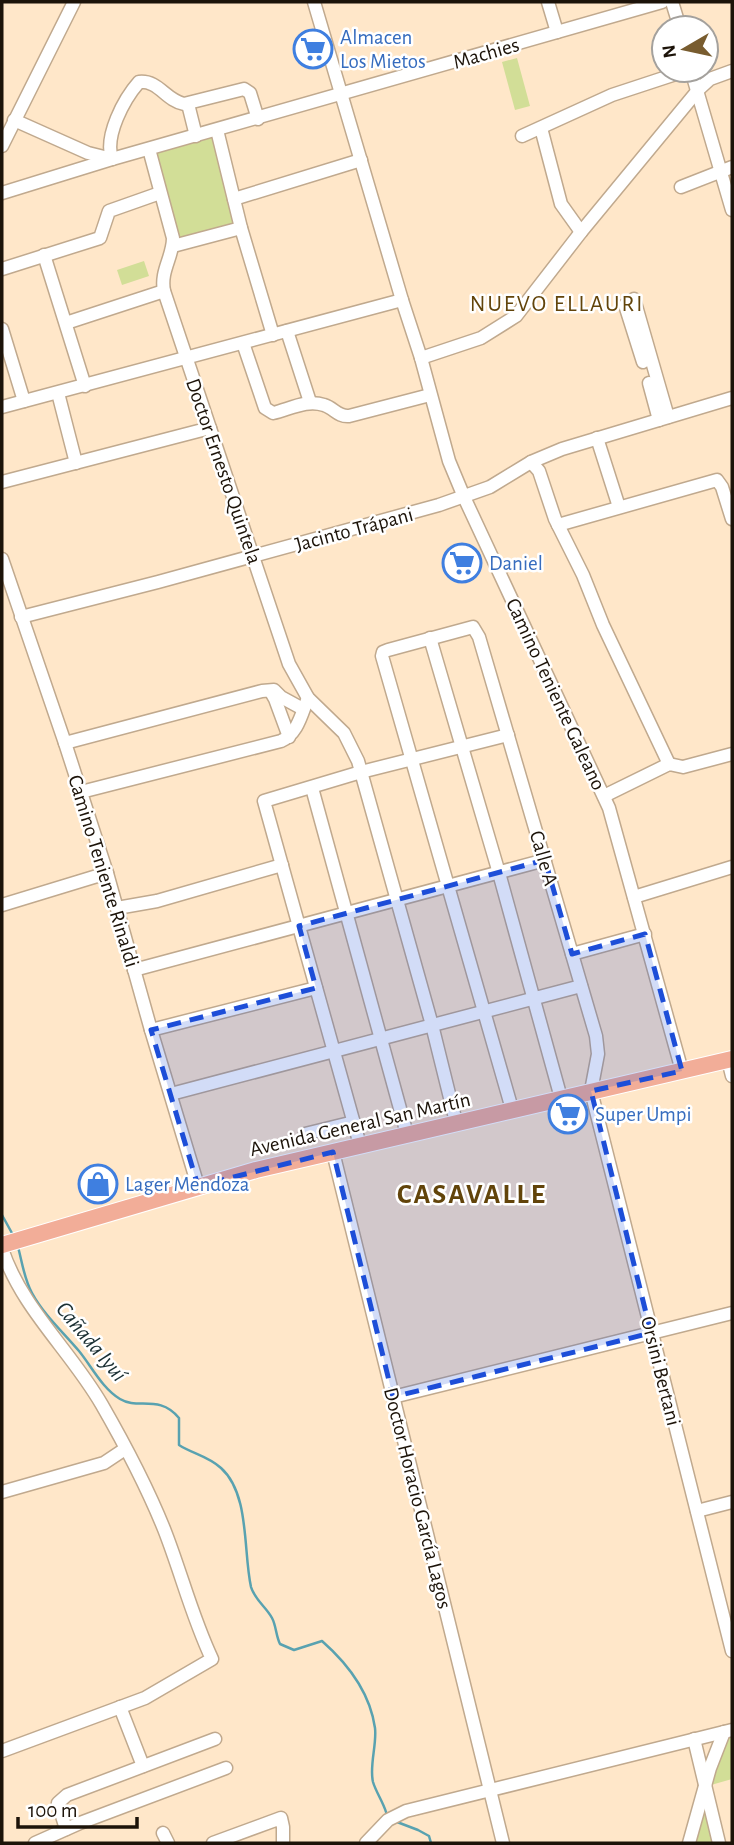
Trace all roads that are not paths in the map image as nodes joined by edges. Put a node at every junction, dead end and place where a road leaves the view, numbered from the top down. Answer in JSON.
{"nodes":[{"id":1,"x":74,"y":2,"type":"edge"},
{"id":2,"x":314,"y":2,"type":"edge"},
{"id":3,"x":548,"y":2,"type":"edge"},
{"id":4,"x":662,"y":2,"type":"edge"},
{"id":5,"x":557,"y":32,"type":"junction"},
{"id":6,"x":732,"y":71,"type":"edge"},
{"id":7,"x":650,"y":83,"type":"edge"},
{"id":8,"x":697,"y":84,"type":"edge"},
{"id":9,"x":699,"y":89,"type":"junction"},
{"id":10,"x":341,"y":95,"type":"junction"},
{"id":11,"x":188,"y":104,"type":"junction"},
{"id":12,"x":258,"y":119,"type":"junction"},
{"id":13,"x":14,"y":120,"type":"junction"},
{"id":14,"x":541,"y":128,"type":"junction"},
{"id":15,"x":217,"y":130,"type":"junction"},
{"id":16,"x":196,"y":136,"type":"junction"},
{"id":17,"x":522,"y":136,"type":"dead end"},
{"id":18,"x":2,"y":146,"type":"edge"},
{"id":19,"x":149,"y":149,"type":"junction"},
{"id":20,"x":112,"y":159,"type":"junction"},
{"id":21,"x":361,"y":160,"type":"junction"},
{"id":22,"x":727,"y":169,"type":"edge"},
{"id":23,"x":681,"y":187,"type":"dead end"},
{"id":24,"x":2,"y":193,"type":"edge"},
{"id":25,"x":160,"y":193,"type":"junction"},
{"id":26,"x":234,"y":199,"type":"junction"},
{"id":27,"x":732,"y":210,"type":"edge"},
{"id":28,"x":241,"y":228,"type":"junction"},
{"id":29,"x":581,"y":232,"type":"junction"},
{"id":30,"x":173,"y":246,"type":"junction"},
{"id":31,"x":44,"y":256,"type":"junction"},
{"id":32,"x":2,"y":269,"type":"edge"},
{"id":33,"x":164,"y":291,"type":"junction"},
{"id":34,"x":402,"y":300,"type":"junction"},
{"id":35,"x":630,"y":302,"type":"dead end"},
{"id":36,"x":66,"y":323,"type":"junction"},
{"id":37,"x":2,"y":329,"type":"edge"},
{"id":38,"x":287,"y":331,"type":"junction"},
{"id":39,"x":273,"y":335,"type":"junction"},
{"id":40,"x":243,"y":343,"type":"junction"},
{"id":41,"x":186,"y":358,"type":"junction"},
{"id":42,"x":421,"y":358,"type":"junction"},
{"id":43,"x":85,"y":386,"type":"junction"},
{"id":44,"x":58,"y":393,"type":"junction"},
{"id":45,"x":430,"y":395,"type":"junction"},
{"id":46,"x":732,"y":398,"type":"edge"},
{"id":47,"x":24,"y":401,"type":"junction"},
{"id":48,"x":310,"y":402,"type":"junction"},
{"id":49,"x":2,"y":407,"type":"edge"},
{"id":50,"x":663,"y":419,"type":"junction"},
{"id":51,"x":210,"y":428,"type":"junction"},
{"id":52,"x":597,"y":438,"type":"junction"},
{"id":53,"x":531,"y":461,"type":"junction"},
{"id":54,"x":76,"y":463,"type":"junction"},
{"id":55,"x":2,"y":482,"type":"edge"},
{"id":56,"x":464,"y":497,"type":"junction"},
{"id":57,"x":619,"y":507,"type":"junction"},
{"id":58,"x":732,"y":519,"type":"edge"},
{"id":59,"x":558,"y":526,"type":"junction"},
{"id":60,"x":253,"y":557,"type":"junction"},
{"id":61,"x":2,"y":559,"type":"edge"},
{"id":62,"x":21,"y":617,"type":"junction"},
{"id":63,"x":429,"y":638,"type":"junction"},
{"id":64,"x":269,"y":690,"type":"junction"},
{"id":65,"x":306,"y":704,"type":"junction"},
{"id":66,"x":508,"y":735,"type":"junction"},
{"id":67,"x":289,"y":737,"type":"junction"},
{"id":68,"x":65,"y":743,"type":"junction"},
{"id":69,"x":461,"y":747,"type":"junction"},
{"id":70,"x":732,"y":754,"type":"edge"},
{"id":71,"x":411,"y":761,"type":"junction"},
{"id":72,"x":669,"y":764,"type":"junction"},
{"id":73,"x":361,"y":772,"type":"junction"},
{"id":74,"x":312,"y":788,"type":"junction"},
{"id":75,"x":81,"y":792,"type":"junction"},
{"id":76,"x":604,"y":796,"type":"junction"},
{"id":77,"x":545,"y":860,"type":"junction"},
{"id":78,"x":282,"y":865,"type":"junction"},
{"id":79,"x":732,"y":867,"type":"edge"},
{"id":80,"x":107,"y":873,"type":"junction"},
{"id":81,"x":499,"y":873,"type":"junction"},
{"id":82,"x":449,"y":886,"type":"junction"},
{"id":83,"x":634,"y":897,"type":"junction"},
{"id":84,"x":397,"y":900,"type":"junction"},
{"id":85,"x":2,"y":905,"type":"edge"},
{"id":86,"x":117,"y":908,"type":"junction"},
{"id":87,"x":345,"y":913,"type":"junction"},
{"id":88,"x":299,"y":926,"type":"junction"},
{"id":89,"x":645,"y":934,"type":"junction"},
{"id":90,"x":572,"y":954,"type":"junction"},
{"id":91,"x":134,"y":970,"type":"junction"},
{"id":92,"x":581,"y":986,"type":"junction"},
{"id":93,"x":316,"y":988,"type":"junction"},
{"id":94,"x":534,"y":999,"type":"junction"},
{"id":95,"x":485,"y":1012,"type":"junction"},
{"id":96,"x":432,"y":1025,"type":"junction"},
{"id":97,"x":151,"y":1030,"type":"junction"},
{"id":98,"x":381,"y":1038,"type":"junction"},
{"id":99,"x":333,"y":1050,"type":"junction"},
{"id":100,"x":730,"y":1059,"type":"edge"},
{"id":101,"x":682,"y":1071,"type":"junction"},
{"id":102,"x":732,"y":1076,"type":"edge"},
{"id":103,"x":591,"y":1091,"type":"junction"},
{"id":104,"x":171,"y":1094,"type":"junction"},
{"id":105,"x":561,"y":1098,"type":"junction"},
{"id":106,"x":512,"y":1109,"type":"junction"},
{"id":107,"x":354,"y":1122,"type":"junction"},
{"id":108,"x":456,"y":1122,"type":"junction"},
{"id":109,"x":305,"y":1134,"type":"dead end"},
{"id":110,"x":407,"y":1134,"type":"junction"},
{"id":111,"x":360,"y":1145,"type":"junction"},
{"id":112,"x":333,"y":1152,"type":"junction"},
{"id":113,"x":198,"y":1185,"type":"junction"},
{"id":114,"x":2,"y":1247,"type":"edge"},
{"id":115,"x":732,"y":1312,"type":"edge"},
{"id":116,"x":651,"y":1333,"type":"junction"},
{"id":117,"x":393,"y":1397,"type":"junction"},
{"id":118,"x":125,"y":1449,"type":"junction"},
{"id":119,"x":2,"y":1492,"type":"edge"},
{"id":120,"x":732,"y":1502,"type":"edge"},
{"id":121,"x":697,"y":1511,"type":"junction"},
{"id":122,"x":732,"y":1651,"type":"edge"},
{"id":123,"x":120,"y":1707,"type":"junction"},
{"id":124,"x":728,"y":1731,"type":"edge"},
{"id":125,"x":215,"y":1739,"type":"dead end"},
{"id":126,"x":694,"y":1739,"type":"junction"},
{"id":127,"x":2,"y":1751,"type":"edge"},
{"id":128,"x":143,"y":1766,"type":"junction"},
{"id":129,"x":226,"y":1768,"type":"dead end"},
{"id":130,"x":705,"y":1787,"type":"junction"},
{"id":131,"x":490,"y":1789,"type":"junction"},
{"id":132,"x":66,"y":1829,"type":"junction"},
{"id":133,"x":35,"y":1843,"type":"edge"},
{"id":134,"x":213,"y":1843,"type":"edge"},
{"id":135,"x":283,"y":1843,"type":"edge"},
{"id":136,"x":366,"y":1843,"type":"edge"},
{"id":137,"x":503,"y":1843,"type":"edge"},
{"id":138,"x":689,"y":1843,"type":"edge"},
{"id":139,"x":719,"y":1843,"type":"edge"}],
"edges":[{"from":1,"to":13,"type":"street"},
{"from":2,"to":10,"type":"street","name":"Camino Teniente Galeano"},
{"from":3,"to":5,"type":"street"},
{"from":4,"to":5,"type":"street","name":"Machies"},
{"from":5,"to":10,"type":"street","name":"Machies"},
{"from":6,"to":9,"type":"street"},
{"from":7,"to":14,"type":"street"},
{"from":8,"to":9,"type":"street"},
{"from":9,"to":22,"type":"street"},
{"from":9,"to":29,"type":"street"},
{"from":10,"to":12,"type":"street","name":"Machies"},
{"from":10,"to":21,"type":"street","name":"Camino Teniente Galeano"},
{"from":11,"to":12,"type":"street"},
{"from":11,"to":16,"type":"street"},
{"from":11,"to":20,"type":"street"},
{"from":12,"to":15,"type":"street","name":"Machies"},
{"from":13,"to":18,"type":"street"},
{"from":13,"to":20,"type":"street"},
{"from":14,"to":17,"type":"street"},
{"from":14,"to":29,"type":"street"},
{"from":15,"to":16,"type":"street","name":"Machies"},
{"from":15,"to":26,"type":"street"},
{"from":16,"to":19,"type":"street","name":"Machies"},
{"from":19,"to":20,"type":"street","name":"Machies"},
{"from":19,"to":25,"type":"street","name":"Doctor Ernesto Quintela"},
{"from":20,"to":24,"type":"street","name":"Machies"},
{"from":21,"to":26,"type":"street"},
{"from":21,"to":34,"type":"street","name":"Camino Teniente Galeano"},
{"from":22,"to":23,"type":"street"},
{"from":22,"to":27,"type":"street"},
{"from":25,"to":30,"type":"street","name":"Doctor Ernesto Quintela"},
{"from":25,"to":31,"type":"street"},
{"from":26,"to":28,"type":"street"},
{"from":28,"to":30,"type":"street"},
{"from":28,"to":39,"type":"street"},
{"from":29,"to":42,"type":"street"},
{"from":30,"to":33,"type":"street","name":"Doctor Ernesto Quintela"},
{"from":31,"to":32,"type":"street"},
{"from":31,"to":36,"type":"street"},
{"from":33,"to":36,"type":"street"},
{"from":33,"to":41,"type":"street","name":"Doctor Ernesto Quintela"},
{"from":34,"to":38,"type":"street"},
{"from":34,"to":42,"type":"street","name":"Camino Teniente Galeano"},
{"from":35,"to":50,"type":"street"},
{"from":36,"to":43,"type":"street"},
{"from":37,"to":47,"type":"street"},
{"from":38,"to":39,"type":"street"},
{"from":38,"to":48,"type":"street"},
{"from":39,"to":40,"type":"street"},
{"from":40,"to":41,"type":"street"},
{"from":40,"to":48,"type":"street"},
{"from":41,"to":43,"type":"street"},
{"from":41,"to":51,"type":"street","name":"Doctor Ernesto Quintela"},
{"from":42,"to":45,"type":"street","name":"Camino Teniente Galeano"},
{"from":43,"to":44,"type":"street"},
{"from":44,"to":47,"type":"street"},
{"from":44,"to":54,"type":"street"},
{"from":45,"to":48,"type":"street"},
{"from":45,"to":56,"type":"street","name":"Camino Teniente Galeano"},
{"from":46,"to":50,"type":"street","name":"Jacinto Trápani"},
{"from":47,"to":49,"type":"street"},
{"from":50,"to":52,"type":"street","name":"Jacinto Trápani"},
{"from":51,"to":54,"type":"street"},
{"from":51,"to":60,"type":"street","name":"Doctor Ernesto Quintela"},
{"from":52,"to":53,"type":"street","name":"Jacinto Trápani"},
{"from":52,"to":57,"type":"street"},
{"from":53,"to":56,"type":"street","name":"Jacinto Trápani"},
{"from":53,"to":59,"type":"street"},
{"from":54,"to":55,"type":"street"},
{"from":56,"to":60,"type":"street","name":"Jacinto Trápani"},
{"from":56,"to":76,"type":"street","name":"Camino Teniente Galeano"},
{"from":57,"to":58,"type":"street"},
{"from":57,"to":59,"type":"street"},
{"from":59,"to":72,"type":"street"},
{"from":60,"to":62,"type":"street","name":"Jacinto Trápani"},
{"from":60,"to":65,"type":"street","name":"Doctor Ernesto Quintela"},
{"from":61,"to":62,"type":"street","name":"Camino Teniente Rinaldi"},
{"from":62,"to":68,"type":"street","name":"Camino Teniente Rinaldi"},
{"from":63,"to":66,"type":"street","name":"Calle A"},
{"from":63,"to":69,"type":"street"},
{"from":63,"to":71,"type":"street"},
{"from":64,"to":65,"type":"street"},
{"from":64,"to":67,"type":"street"},
{"from":64,"to":68,"type":"street"},
{"from":65,"to":67,"type":"street"},
{"from":65,"to":73,"type":"street","name":"Doctor Ernesto Quintela"},
{"from":66,"to":69,"type":"street"},
{"from":66,"to":77,"type":"street","name":"Calle A"},
{"from":67,"to":75,"type":"street"},
{"from":68,"to":75,"type":"street","name":"Camino Teniente Rinaldi"},
{"from":69,"to":71,"type":"street"},
{"from":69,"to":81,"type":"street"},
{"from":70,"to":72,"type":"street"},
{"from":71,"to":73,"type":"street"},
{"from":71,"to":82,"type":"street"},
{"from":72,"to":76,"type":"street"},
{"from":73,"to":74,"type":"street"},
{"from":73,"to":84,"type":"street","name":"Doctor Ernesto Quintela"},
{"from":74,"to":78,"type":"street"},
{"from":74,"to":87,"type":"street"},
{"from":75,"to":80,"type":"street","name":"Camino Teniente Rinaldi"},
{"from":76,"to":83,"type":"street","name":"Camino Teniente Galeano"},
{"from":77,"to":81,"type":"street"},
{"from":77,"to":90,"type":"street","name":"Calle A"},
{"from":78,"to":86,"type":"street"},
{"from":78,"to":88,"type":"street"},
{"from":79,"to":83,"type":"street"},
{"from":80,"to":85,"type":"street"},
{"from":80,"to":86,"type":"street","name":"Camino Teniente Rinaldi"},
{"from":81,"to":82,"type":"street"},
{"from":81,"to":94,"type":"street"},
{"from":82,"to":84,"type":"street"},
{"from":82,"to":95,"type":"street"},
{"from":83,"to":89,"type":"street","name":"Camino Teniente Galeano"},
{"from":84,"to":87,"type":"street"},
{"from":84,"to":96,"type":"street","name":"Doctor Ernesto Quintela"},
{"from":86,"to":91,"type":"street","name":"Camino Teniente Rinaldi"},
{"from":87,"to":88,"type":"street"},
{"from":87,"to":98,"type":"street"},
{"from":88,"to":91,"type":"street"},
{"from":88,"to":93,"type":"street"},
{"from":89,"to":90,"type":"street"},
{"from":89,"to":101,"type":"street","name":"Camino Teniente Galeano"},
{"from":90,"to":92,"type":"street","name":"Calle A"},
{"from":91,"to":97,"type":"street","name":"Camino Teniente Rinaldi"},
{"from":92,"to":94,"type":"street"},
{"from":92,"to":103,"type":"street","name":"Calle A"},
{"from":93,"to":97,"type":"street"},
{"from":93,"to":99,"type":"street"},
{"from":94,"to":95,"type":"street"},
{"from":94,"to":105,"type":"street"},
{"from":95,"to":96,"type":"street"},
{"from":95,"to":106,"type":"street"},
{"from":96,"to":98,"type":"street"},
{"from":96,"to":108,"type":"street","name":"Doctor Ernesto Quintela"},
{"from":97,"to":104,"type":"street","name":"Camino Teniente Rinaldi"},
{"from":98,"to":99,"type":"street"},
{"from":98,"to":110,"type":"street"},
{"from":99,"to":104,"type":"street"},
{"from":99,"to":107,"type":"street"},
{"from":100,"to":101,"type":"main road","name":"Avenida General San Martín"},
{"from":100,"to":102,"type":"street"},
{"from":101,"to":103,"type":"main road","name":"Avenida General San Martín"},
{"from":103,"to":105,"type":"main road","name":"Avenida General San Martín"},
{"from":103,"to":116,"type":"street","name":"Orsini Bertani"},
{"from":104,"to":113,"type":"street","name":"Camino Teniente Rinaldi"},
{"from":105,"to":106,"type":"main road","name":"Avenida General San Martín"},
{"from":106,"to":108,"type":"main road","name":"Avenida General San Martín"},
{"from":107,"to":109,"type":"street"},
{"from":107,"to":111,"type":"street"},
{"from":108,"to":110,"type":"main road","name":"Avenida General San Martín"},
{"from":110,"to":111,"type":"main road","name":"Avenida General San Martín"},
{"from":111,"to":112,"type":"main road","name":"Avenida General San Martín"},
{"from":112,"to":113,"type":"main road","name":"Avenida General San Martín"},
{"from":112,"to":117,"type":"street","name":"Doctor Horacio García Lagos"},
{"from":113,"to":114,"type":"main road","name":"Avenida General San Martín"},
{"from":114,"to":118,"type":"street"},
{"from":115,"to":116,"type":"street"},
{"from":116,"to":117,"type":"street"},
{"from":116,"to":121,"type":"street","name":"Orsini Bertani"},
{"from":117,"to":131,"type":"street","name":"Doctor Horacio García Lagos"},
{"from":118,"to":119,"type":"street"},
{"from":118,"to":123,"type":"street"},
{"from":120,"to":121,"type":"street"},
{"from":121,"to":122,"type":"street","name":"Orsini Bertani"},
{"from":123,"to":127,"type":"street"},
{"from":123,"to":128,"type":"street"},
{"from":124,"to":126,"type":"street"},
{"from":124,"to":130,"type":"street"},
{"from":125,"to":128,"type":"street"},
{"from":126,"to":130,"type":"street"},
{"from":126,"to":131,"type":"street"},
{"from":128,"to":132,"type":"street"},
{"from":129,"to":132,"type":"street"},
{"from":130,"to":138,"type":"street"},
{"from":130,"to":139,"type":"street"},
{"from":131,"to":136,"type":"street"},
{"from":131,"to":137,"type":"street","name":"Doctor Horacio García Lagos"},
{"from":132,"to":133,"type":"street"},
{"from":134,"to":135,"type":"street"}]}
